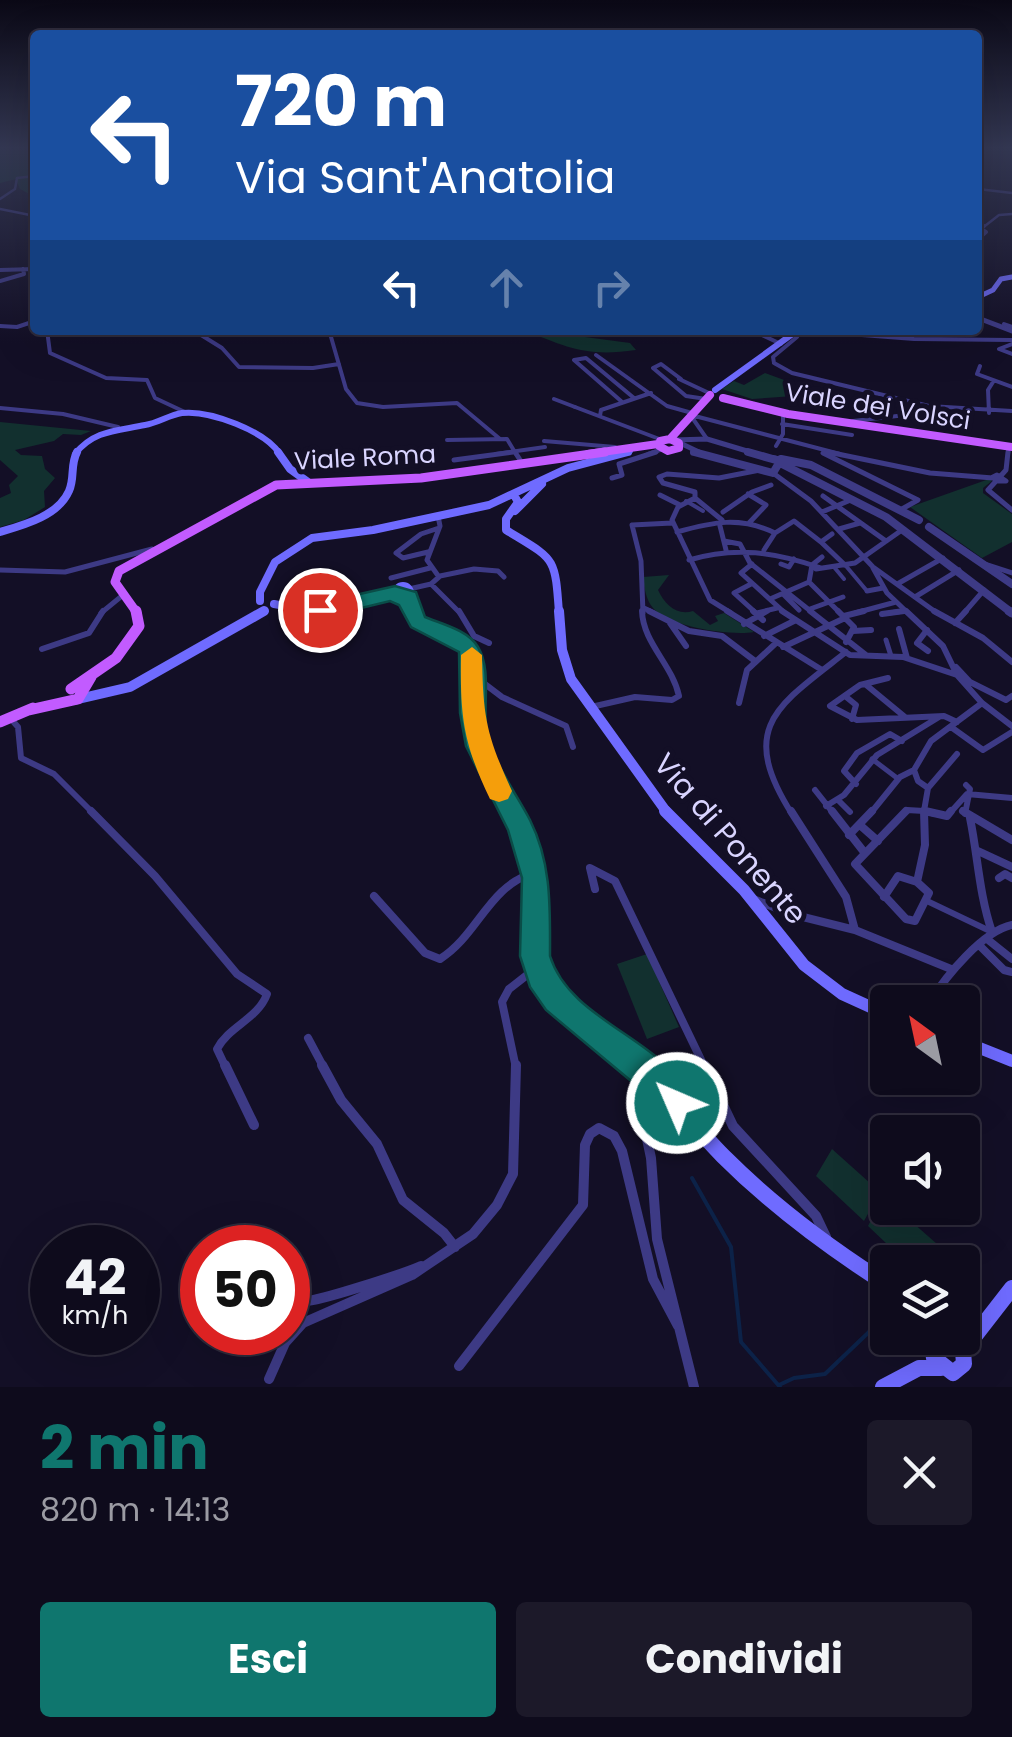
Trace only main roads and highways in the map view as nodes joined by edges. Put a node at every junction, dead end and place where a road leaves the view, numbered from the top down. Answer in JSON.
{"nodes":[{"id":1,"x":1012,"y":277,"type":"edge"},
{"id":2,"x":982,"y":295,"type":"edge"},
{"id":3,"x":792,"y":335,"type":"edge"},
{"id":4,"x":715,"y":395,"type":"junction"},
{"id":5,"x":666,"y":444,"type":"junction"},
{"id":6,"x":1011,"y":447,"type":"edge"},
{"id":7,"x":284,"y":466,"type":"junction"},
{"id":8,"x":278,"y":477,"type":"junction"},
{"id":9,"x":291,"y":479,"type":"junction"},
{"id":10,"x":270,"y":487,"type":"junction"},
{"id":11,"x":528,"y":493,"type":"junction"},
{"id":12,"x":514,"y":496,"type":"junction"},
{"id":13,"x":510,"y":514,"type":"junction"},
{"id":14,"x":0,"y":532,"type":"edge"},
{"id":15,"x":265,"y":605,"type":"junction"},
{"id":16,"x":75,"y":694,"type":"junction"},
{"id":17,"x":5,"y":720,"type":"edge"},
{"id":18,"x":870,"y":1007,"type":"edge"},
{"id":19,"x":980,"y":1048,"type":"edge"},
{"id":20,"x":1012,"y":1060,"type":"edge"},
{"id":21,"x":870,"y":1274,"type":"edge"},
{"id":22,"x":1012,"y":1288,"type":"edge"},
{"id":23,"x":980,"y":1322,"type":"edge"},
{"id":24,"x":924,"y":1355,"type":"edge"},
{"id":25,"x":936,"y":1355,"type":"edge"},
{"id":26,"x":964,"y":1355,"type":"edge"},
{"id":27,"x":919,"y":1368,"type":"junction"},
{"id":28,"x":942,"y":1368,"type":"junction"},
{"id":29,"x":883,"y":1387,"type":"edge"}],
"edges":[{"from":1,"to":2,"type":"main road"},
{"from":3,"to":4,"type":"main road"},
{"from":4,"to":5,"type":"main road"},
{"from":4,"to":6,"type":"main road","name":"Viale dei Volsci"},
{"from":5,"to":9,"type":"main road","name":"Viale Roma"},
{"from":5,"to":11,"type":"main road"},
{"from":7,"to":8,"type":"main road"},
{"from":7,"to":9,"type":"main road"},
{"from":7,"to":14,"type":"main road"},
{"from":8,"to":9,"type":"main road"},
{"from":8,"to":10,"type":"main road"},
{"from":9,"to":10,"type":"main road","name":"Viale Roma"},
{"from":10,"to":16,"type":"main road","name":"Viale Roma"},
{"from":11,"to":12,"type":"main road"},
{"from":11,"to":13,"type":"main road"},
{"from":12,"to":13,"type":"main road"},
{"from":12,"to":15,"type":"main road"},
{"from":13,"to":18,"type":"main road","name":"Via di Ponente"},
{"from":15,"to":16,"type":"main road"},
{"from":15,"to":21,"type":"main road"},
{"from":16,"to":17,"type":"main road"},
{"from":19,"to":20,"type":"main road"},
{"from":22,"to":23,"type":"main road"},
{"from":24,"to":27,"type":"main road"},
{"from":25,"to":28,"type":"main road"},
{"from":26,"to":28,"type":"main road"},
{"from":27,"to":28,"type":"main road"},
{"from":27,"to":29,"type":"main road"}]}
